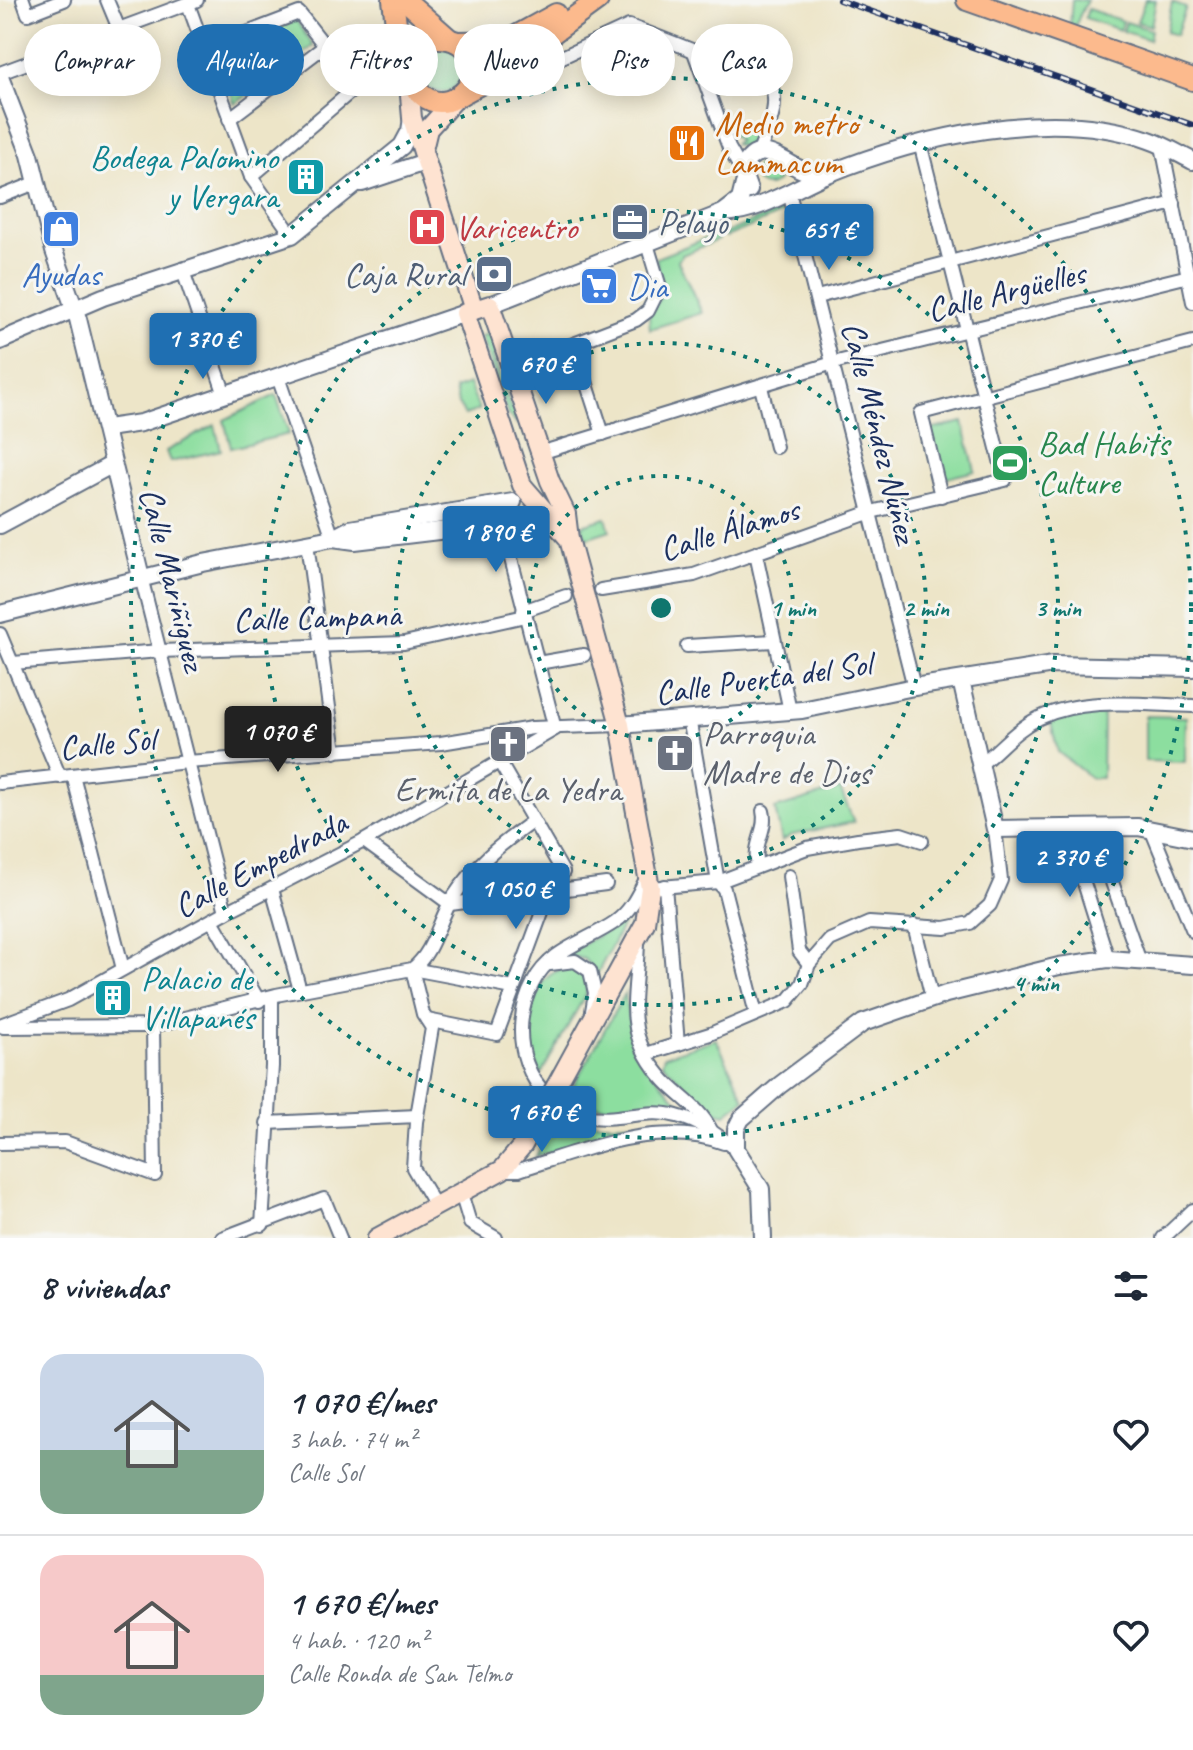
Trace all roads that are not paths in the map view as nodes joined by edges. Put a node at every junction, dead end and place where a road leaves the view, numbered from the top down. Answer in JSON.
{"nodes":[{"id":1,"x":23,"y":0,"type":"edge"},
{"id":2,"x":64,"y":0,"type":"edge"},
{"id":3,"x":107,"y":0,"type":"edge"},
{"id":4,"x":393,"y":0,"type":"edge"},
{"id":5,"x":405,"y":0,"type":"edge"},
{"id":6,"x":575,"y":0,"type":"edge"},
{"id":7,"x":598,"y":0,"type":"edge"},
{"id":8,"x":967,"y":0,"type":"edge"},
{"id":9,"x":192,"y":2,"type":"edge"},
{"id":10,"x":117,"y":24,"type":"edge"},
{"id":11,"x":133,"y":24,"type":"edge"},
{"id":12,"x":198,"y":24,"type":"edge"},
{"id":13,"x":270,"y":24,"type":"edge"},
{"id":14,"x":398,"y":24,"type":"edge"},
{"id":15,"x":565,"y":24,"type":"edge"},
{"id":16,"x":438,"y":37,"type":"edge"},
{"id":17,"x":453,"y":40,"type":"junction"},
{"id":18,"x":691,"y":51,"type":"edge"},
{"id":19,"x":565,"y":56,"type":"edge"},
{"id":20,"x":304,"y":62,"type":"edge"},
{"id":21,"x":24,"y":66,"type":"edge"},
{"id":22,"x":0,"y":75,"type":"edge"},
{"id":23,"x":1193,"y":80,"type":"edge"},
{"id":24,"x":221,"y":96,"type":"edge"},
{"id":25,"x":259,"y":96,"type":"edge"},
{"id":26,"x":346,"y":96,"type":"edge"},
{"id":27,"x":410,"y":96,"type":"edge"},
{"id":28,"x":424,"y":96,"type":"edge"},
{"id":29,"x":710,"y":96,"type":"edge"},
{"id":30,"x":772,"y":96,"type":"edge"},
{"id":31,"x":457,"y":97,"type":"junction"},
{"id":32,"x":412,"y":118,"type":"junction"},
{"id":33,"x":229,"y":119,"type":"junction"},
{"id":34,"x":920,"y":143,"type":"junction"},
{"id":35,"x":1162,"y":146,"type":"junction"},
{"id":36,"x":758,"y":155,"type":"junction"},
{"id":37,"x":424,"y":157,"type":"junction"},
{"id":38,"x":1193,"y":161,"type":"edge"},
{"id":39,"x":793,"y":165,"type":"junction"},
{"id":40,"x":825,"y":175,"type":"junction"},
{"id":41,"x":251,"y":177,"type":"junction"},
{"id":42,"x":743,"y":178,"type":"junction"},
{"id":43,"x":38,"y":182,"type":"junction"},
{"id":44,"x":349,"y":188,"type":"junction"},
{"id":45,"x":782,"y":196,"type":"junction"},
{"id":46,"x":0,"y":197,"type":"edge"},
{"id":47,"x":1174,"y":203,"type":"junction"},
{"id":48,"x":723,"y":213,"type":"junction"},
{"id":49,"x":292,"y":235,"type":"junction"},
{"id":50,"x":647,"y":244,"type":"junction"},
{"id":51,"x":949,"y":262,"type":"junction"},
{"id":52,"x":183,"y":271,"type":"junction"},
{"id":53,"x":1190,"y":275,"type":"edge"},
{"id":54,"x":817,"y":297,"type":"junction"},
{"id":55,"x":1193,"y":302,"type":"edge"},
{"id":56,"x":73,"y":309,"type":"junction"},
{"id":57,"x":476,"y":309,"type":"junction"},
{"id":58,"x":967,"y":329,"type":"junction"},
{"id":59,"x":0,"y":341,"type":"edge"},
{"id":60,"x":1193,"y":342,"type":"edge"},
{"id":61,"x":574,"y":344,"type":"junction"},
{"id":62,"x":833,"y":363,"type":"junction"},
{"id":63,"x":511,"y":368,"type":"junction"},
{"id":64,"x":278,"y":377,"type":"junction"},
{"id":65,"x":761,"y":387,"type":"junction"},
{"id":66,"x":225,"y":395,"type":"junction"},
{"id":67,"x":984,"y":397,"type":"junction"},
{"id":68,"x":141,"y":423,"type":"junction"},
{"id":69,"x":107,"y":428,"type":"junction"},
{"id":70,"x":603,"y":434,"type":"junction"},
{"id":71,"x":776,"y":447,"type":"dead end"},
{"id":72,"x":540,"y":453,"type":"junction"},
{"id":73,"x":113,"y":464,"type":"junction"},
{"id":74,"x":550,"y":481,"type":"junction"},
{"id":75,"x":520,"y":493,"type":"junction"},
{"id":76,"x":941,"y":496,"type":"junction"},
{"id":77,"x":494,"y":507,"type":"junction"},
{"id":78,"x":871,"y":512,"type":"junction"},
{"id":79,"x":536,"y":514,"type":"junction"},
{"id":80,"x":499,"y":524,"type":"junction"},
{"id":81,"x":0,"y":525,"type":"edge"},
{"id":82,"x":565,"y":534,"type":"junction"},
{"id":83,"x":333,"y":538,"type":"junction"},
{"id":84,"x":307,"y":543,"type":"junction"},
{"id":85,"x":756,"y":554,"type":"junction"},
{"id":86,"x":141,"y":577,"type":"junction"},
{"id":87,"x":601,"y":590,"type":"dead end"},
{"id":88,"x":566,"y":596,"type":"dead end"},
{"id":89,"x":0,"y":614,"type":"edge"},
{"id":90,"x":524,"y":614,"type":"junction"},
{"id":91,"x":0,"y":634,"type":"edge"},
{"id":92,"x":774,"y":641,"type":"junction"},
{"id":93,"x":318,"y":645,"type":"junction"},
{"id":94,"x":687,"y":646,"type":"dead end"},
{"id":95,"x":160,"y":651,"type":"junction"},
{"id":96,"x":584,"y":655,"type":"dead end"},
{"id":97,"x":13,"y":663,"type":"junction"},
{"id":98,"x":538,"y":663,"type":"junction"},
{"id":99,"x":1193,"y":668,"type":"edge"},
{"id":100,"x":961,"y":680,"type":"junction"},
{"id":101,"x":914,"y":687,"type":"junction"},
{"id":102,"x":1193,"y":706,"type":"edge"},
{"id":103,"x":790,"y":711,"type":"junction"},
{"id":104,"x":689,"y":718,"type":"junction"},
{"id":105,"x":620,"y":725,"type":"junction"},
{"id":106,"x":526,"y":729,"type":"junction"},
{"id":107,"x":555,"y":729,"type":"junction"},
{"id":108,"x":531,"y":746,"type":"junction"},
{"id":109,"x":335,"y":752,"type":"junction"},
{"id":110,"x":187,"y":762,"type":"junction"},
{"id":111,"x":500,"y":763,"type":"junction"},
{"id":112,"x":981,"y":764,"type":"junction"},
{"id":113,"x":66,"y":776,"type":"junction"},
{"id":114,"x":0,"y":783,"type":"edge"},
{"id":115,"x":763,"y":811,"type":"dead end"},
{"id":116,"x":533,"y":821,"type":"junction"},
{"id":117,"x":1093,"y":828,"type":"junction"},
{"id":118,"x":995,"y":829,"type":"junction"},
{"id":119,"x":1067,"y":829,"type":"junction"},
{"id":120,"x":1151,"y":829,"type":"junction"},
{"id":121,"x":1193,"y":838,"type":"edge"},
{"id":122,"x":364,"y":841,"type":"junction"},
{"id":123,"x":922,"y":841,"type":"dead end"},
{"id":124,"x":758,"y":865,"type":"junction"},
{"id":125,"x":789,"y":876,"type":"dead end"},
{"id":126,"x":718,"y":882,"type":"junction"},
{"id":127,"x":606,"y":884,"type":"dead end"},
{"id":128,"x":654,"y":884,"type":"junction"},
{"id":129,"x":272,"y":889,"type":"junction"},
{"id":130,"x":553,"y":890,"type":"junction"},
{"id":131,"x":450,"y":904,"type":"junction"},
{"id":132,"x":226,"y":912,"type":"junction"},
{"id":133,"x":212,"y":920,"type":"junction"},
{"id":134,"x":914,"y":925,"type":"junction"},
{"id":135,"x":1193,"y":931,"type":"edge"},
{"id":136,"x":638,"y":935,"type":"junction"},
{"id":137,"x":1108,"y":959,"type":"junction"},
{"id":138,"x":1139,"y":959,"type":"junction"},
{"id":139,"x":809,"y":964,"type":"junction"},
{"id":140,"x":1193,"y":965,"type":"edge"},
{"id":141,"x":543,"y":967,"type":"junction"},
{"id":142,"x":123,"y":969,"type":"junction"},
{"id":143,"x":412,"y":969,"type":"junction"},
{"id":144,"x":513,"y":988,"type":"junction"},
{"id":145,"x":300,"y":990,"type":"junction"},
{"id":146,"x":932,"y":998,"type":"junction"},
{"id":147,"x":265,"y":999,"type":"junction"},
{"id":148,"x":55,"y":1005,"type":"junction"},
{"id":149,"x":756,"y":1014,"type":"junction"},
{"id":150,"x":427,"y":1020,"type":"junction"},
{"id":151,"x":590,"y":1023,"type":"junction"},
{"id":152,"x":0,"y":1026,"type":"edge"},
{"id":153,"x":153,"y":1026,"type":"junction"},
{"id":154,"x":59,"y":1028,"type":"junction"},
{"id":155,"x":678,"y":1044,"type":"junction"},
{"id":156,"x":646,"y":1054,"type":"junction"},
{"id":157,"x":417,"y":1116,"type":"junction"},
{"id":158,"x":741,"y":1119,"type":"junction"},
{"id":159,"x":267,"y":1123,"type":"junction"},
{"id":160,"x":711,"y":1130,"type":"junction"},
{"id":161,"x":0,"y":1143,"type":"edge"},
{"id":162,"x":736,"y":1149,"type":"junction"},
{"id":163,"x":502,"y":1170,"type":"junction"},
{"id":164,"x":461,"y":1193,"type":"junction"},
{"id":165,"x":436,"y":1207,"type":"junction"},
{"id":166,"x":1193,"y":1210,"type":"edge"},
{"id":167,"x":262,"y":1225,"type":"junction"},
{"id":168,"x":222,"y":1238,"type":"edge"},
{"id":169,"x":340,"y":1238,"type":"edge"},
{"id":170,"x":377,"y":1238,"type":"edge"},
{"id":171,"x":496,"y":1238,"type":"edge"},
{"id":172,"x":763,"y":1238,"type":"edge"},
{"id":173,"x":1163,"y":1238,"type":"edge"}],
"edges":[{"from":1,"to":2,"type":"street"},
{"from":3,"to":10,"type":"street"},
{"from":4,"to":14,"type":"main road"},
{"from":5,"to":17,"type":"main road"},
{"from":6,"to":17,"type":"main road"},
{"from":7,"to":15,"type":"main road"},
{"from":8,"to":23,"type":"main road"},
{"from":9,"to":11,"type":"street"},
{"from":9,"to":12,"type":"street"},
{"from":13,"to":20,"type":"street"},
{"from":16,"to":17,"type":"main road"},
{"from":17,"to":31,"type":"main road"},
{"from":18,"to":19,"type":"street"},
{"from":21,"to":22,"type":"street"},
{"from":22,"to":43,"type":"street","name":"Calle Mariñiguez"},
{"from":24,"to":33,"type":"street"},
{"from":25,"to":33,"type":"street"},
{"from":26,"to":41,"type":"street"},
{"from":27,"to":32,"type":"main road"},
{"from":28,"to":31,"type":"main road"},
{"from":29,"to":42,"type":"street"},
{"from":30,"to":36,"type":"street"},
{"from":31,"to":37,"type":"main road"},
{"from":32,"to":37,"type":"main road"},
{"from":32,"to":44,"type":"street"},
{"from":33,"to":41,"type":"street"},
{"from":34,"to":35,"type":"street"},
{"from":34,"to":40,"type":"street"},
{"from":34,"to":51,"type":"street"},
{"from":35,"to":38,"type":"street"},
{"from":35,"to":47,"type":"street"},
{"from":36,"to":39,"type":"street"},
{"from":36,"to":42,"type":"street"},
{"from":37,"to":44,"type":"street"},
{"from":37,"to":57,"type":"main road"},
{"from":39,"to":40,"type":"street"},
{"from":39,"to":45,"type":"street"},
{"from":40,"to":45,"type":"street"},
{"from":41,"to":49,"type":"street"},
{"from":42,"to":45,"type":"street"},
{"from":42,"to":48,"type":"street"},
{"from":43,"to":46,"type":"street"},
{"from":43,"to":56,"type":"street","name":"Calle Mariñiguez"},
{"from":44,"to":49,"type":"street"},
{"from":45,"to":48,"type":"street"},
{"from":45,"to":54,"type":"street","name":"Calle Méndez Núñez"},
{"from":47,"to":51,"type":"street"},
{"from":47,"to":53,"type":"street"},
{"from":48,"to":50,"type":"street"},
{"from":49,"to":52,"type":"street"},
{"from":50,"to":57,"type":"street"},
{"from":50,"to":61,"type":"street"},
{"from":51,"to":54,"type":"street"},
{"from":51,"to":58,"type":"street"},
{"from":52,"to":56,"type":"street"},
{"from":52,"to":66,"type":"street"},
{"from":53,"to":55,"type":"street"},
{"from":53,"to":58,"type":"street","name":"Calle Argüelles"},
{"from":54,"to":62,"type":"street","name":"Calle Méndez Núñez"},
{"from":56,"to":59,"type":"street"},
{"from":56,"to":69,"type":"street","name":"Calle Mariñiguez"},
{"from":57,"to":63,"type":"main road"},
{"from":57,"to":64,"type":"street"},
{"from":57,"to":75,"type":"main road"},
{"from":58,"to":62,"type":"street","name":"Calle Argüelles"},
{"from":58,"to":67,"type":"street"},
{"from":60,"to":67,"type":"street"},
{"from":61,"to":63,"type":"street"},
{"from":61,"to":70,"type":"street"},
{"from":62,"to":65,"type":"street","name":"Calle Argüelles"},
{"from":62,"to":78,"type":"street","name":"Calle Méndez Núñez"},
{"from":63,"to":72,"type":"main road"},
{"from":64,"to":66,"type":"street"},
{"from":64,"to":83,"type":"street"},
{"from":65,"to":70,"type":"street","name":"Calle Argüelles"},
{"from":65,"to":71,"type":"street"},
{"from":66,"to":68,"type":"street"},
{"from":67,"to":76,"type":"street"},
{"from":67,"to":76,"type":"street","name":"Calle Álamos"},
{"from":68,"to":69,"type":"street"},
{"from":68,"to":73,"type":"street"},
{"from":69,"to":73,"type":"street","name":"Calle Mariñiguez"},
{"from":70,"to":72,"type":"street","name":"Calle Argüelles"},
{"from":72,"to":74,"type":"main road"},
{"from":73,"to":81,"type":"street"},
{"from":73,"to":86,"type":"street","name":"Calle Mariñiguez"},
{"from":74,"to":75,"type":"main road"},
{"from":74,"to":79,"type":"street"},
{"from":74,"to":82,"type":"main road"},
{"from":75,"to":77,"type":"street"},
{"from":75,"to":79,"type":"main road"},
{"from":75,"to":80,"type":"street"},
{"from":76,"to":78,"type":"street","name":"Calle Álamos"},
{"from":77,"to":80,"type":"street"},
{"from":77,"to":83,"type":"street"},
{"from":78,"to":85,"type":"street","name":"Calle Álamos"},
{"from":78,"to":101,"type":"street","name":"Calle Méndez Núñez"},
{"from":79,"to":80,"type":"street"},
{"from":79,"to":82,"type":"main road"},
{"from":80,"to":83,"type":"street"},
{"from":80,"to":90,"type":"street"},
{"from":82,"to":105,"type":"main road"},
{"from":83,"to":84,"type":"street"},
{"from":84,"to":86,"type":"street"},
{"from":84,"to":93,"type":"street"},
{"from":85,"to":87,"type":"street","name":"Calle Álamos"},
{"from":85,"to":92,"type":"street"},
{"from":86,"to":89,"type":"street"},
{"from":86,"to":95,"type":"street","name":"Calle Mariñiguez"},
{"from":88,"to":90,"type":"street"},
{"from":90,"to":93,"type":"street","name":"Calle Campana"},
{"from":90,"to":98,"type":"street"},
{"from":91,"to":97,"type":"street"},
{"from":92,"to":94,"type":"street"},
{"from":92,"to":103,"type":"street"},
{"from":93,"to":95,"type":"street","name":"Calle Campana"},
{"from":93,"to":109,"type":"street"},
{"from":95,"to":97,"type":"street","name":"Calle Campana"},
{"from":95,"to":110,"type":"street","name":"Calle Mariñiguez"},
{"from":96,"to":98,"type":"street"},
{"from":97,"to":113,"type":"street"},
{"from":98,"to":107,"type":"street"},
{"from":99,"to":100,"type":"street","name":"Calle Puerta del Sol"},
{"from":100,"to":101,"type":"street","name":"Calle Puerta del Sol"},
{"from":100,"to":112,"type":"street"},
{"from":101,"to":103,"type":"street","name":"Calle Puerta del Sol"},
{"from":102,"to":112,"type":"street"},
{"from":103,"to":104,"type":"street","name":"Calle Puerta del Sol"},
{"from":104,"to":105,"type":"street","name":"Calle Puerta del Sol"},
{"from":104,"to":126,"type":"street"},
{"from":105,"to":107,"type":"street","name":"Calle Sol"},
{"from":105,"to":128,"type":"main road"},
{"from":106,"to":107,"type":"street","name":"Calle Sol"},
{"from":106,"to":108,"type":"street"},
{"from":106,"to":109,"type":"street","name":"Calle Sol"},
{"from":107,"to":108,"type":"street","name":"Calle Empedrada"},
{"from":108,"to":111,"type":"street","name":"Calle Empedrada"},
{"from":109,"to":110,"type":"street","name":"Calle Sol"},
{"from":110,"to":113,"type":"street","name":"Calle Sol"},
{"from":110,"to":132,"type":"street","name":"Calle Mariñiguez"},
{"from":111,"to":116,"type":"street"},
{"from":111,"to":122,"type":"street","name":"Calle Empedrada"},
{"from":112,"to":118,"type":"street"},
{"from":113,"to":114,"type":"street","name":"Calle Sol"},
{"from":113,"to":142,"type":"street"},
{"from":115,"to":124,"type":"street"},
{"from":116,"to":130,"type":"street"},
{"from":116,"to":131,"type":"street"},
{"from":117,"to":119,"type":"street"},
{"from":117,"to":120,"type":"street"},
{"from":117,"to":138,"type":"street"},
{"from":118,"to":119,"type":"street"},
{"from":118,"to":134,"type":"street"},
{"from":119,"to":137,"type":"street"},
{"from":120,"to":121,"type":"street"},
{"from":120,"to":135,"type":"street"},
{"from":122,"to":129,"type":"street","name":"Calle Empedrada"},
{"from":122,"to":131,"type":"street"},
{"from":123,"to":124,"type":"street"},
{"from":124,"to":126,"type":"street"},
{"from":125,"to":139,"type":"street"},
{"from":126,"to":128,"type":"street"},
{"from":126,"to":149,"type":"street"},
{"from":127,"to":130,"type":"street"},
{"from":128,"to":136,"type":"main road"},
{"from":128,"to":141,"type":"street"},
{"from":128,"to":155,"type":"street"},
{"from":129,"to":132,"type":"street","name":"Calle Empedrada"},
{"from":129,"to":145,"type":"street"},
{"from":130,"to":131,"type":"street"},
{"from":130,"to":144,"type":"street"},
{"from":131,"to":143,"type":"street"},
{"from":132,"to":133,"type":"street","name":"Calle Empedrada"},
{"from":133,"to":142,"type":"street","name":"Calle Empedrada"},
{"from":133,"to":147,"type":"street"},
{"from":134,"to":139,"type":"street"},
{"from":134,"to":146,"type":"street"},
{"from":136,"to":151,"type":"main road"},
{"from":136,"to":156,"type":"street"},
{"from":137,"to":138,"type":"street"},
{"from":137,"to":146,"type":"street"},
{"from":138,"to":140,"type":"street"},
{"from":139,"to":149,"type":"street"},
{"from":141,"to":151,"type":"street"},
{"from":141,"to":160,"type":"street"},
{"from":142,"to":148,"type":"street","name":"Calle Empedrada"},
{"from":143,"to":144,"type":"street"},
{"from":143,"to":145,"type":"street"},
{"from":143,"to":150,"type":"street"},
{"from":144,"to":150,"type":"street"},
{"from":145,"to":147,"type":"street"},
{"from":146,"to":158,"type":"street"},
{"from":147,"to":153,"type":"street"},
{"from":147,"to":159,"type":"street"},
{"from":148,"to":152,"type":"street","name":"Calle Empedrada"},
{"from":148,"to":154,"type":"street"},
{"from":149,"to":155,"type":"street"},
{"from":150,"to":157,"type":"street"},
{"from":151,"to":163,"type":"main road","bridge":true},
{"from":152,"to":154,"type":"street"},
{"from":153,"to":154,"type":"street"},
{"from":153,"to":161,"type":"street"},
{"from":155,"to":156,"type":"street"},
{"from":156,"to":160,"type":"street"},
{"from":157,"to":159,"type":"street"},
{"from":157,"to":165,"type":"street"},
{"from":158,"to":160,"type":"street"},
{"from":158,"to":162,"type":"street"},
{"from":159,"to":167,"type":"street"},
{"from":160,"to":162,"type":"street"},
{"from":162,"to":163,"type":"street"},
{"from":162,"to":172,"type":"street"},
{"from":163,"to":164,"type":"main road"},
{"from":164,"to":165,"type":"main road"},
{"from":164,"to":171,"type":"street"},
{"from":165,"to":170,"type":"main road"},
{"from":166,"to":173,"type":"street"},
{"from":167,"to":168,"type":"street"},
{"from":167,"to":169,"type":"street"}]}
